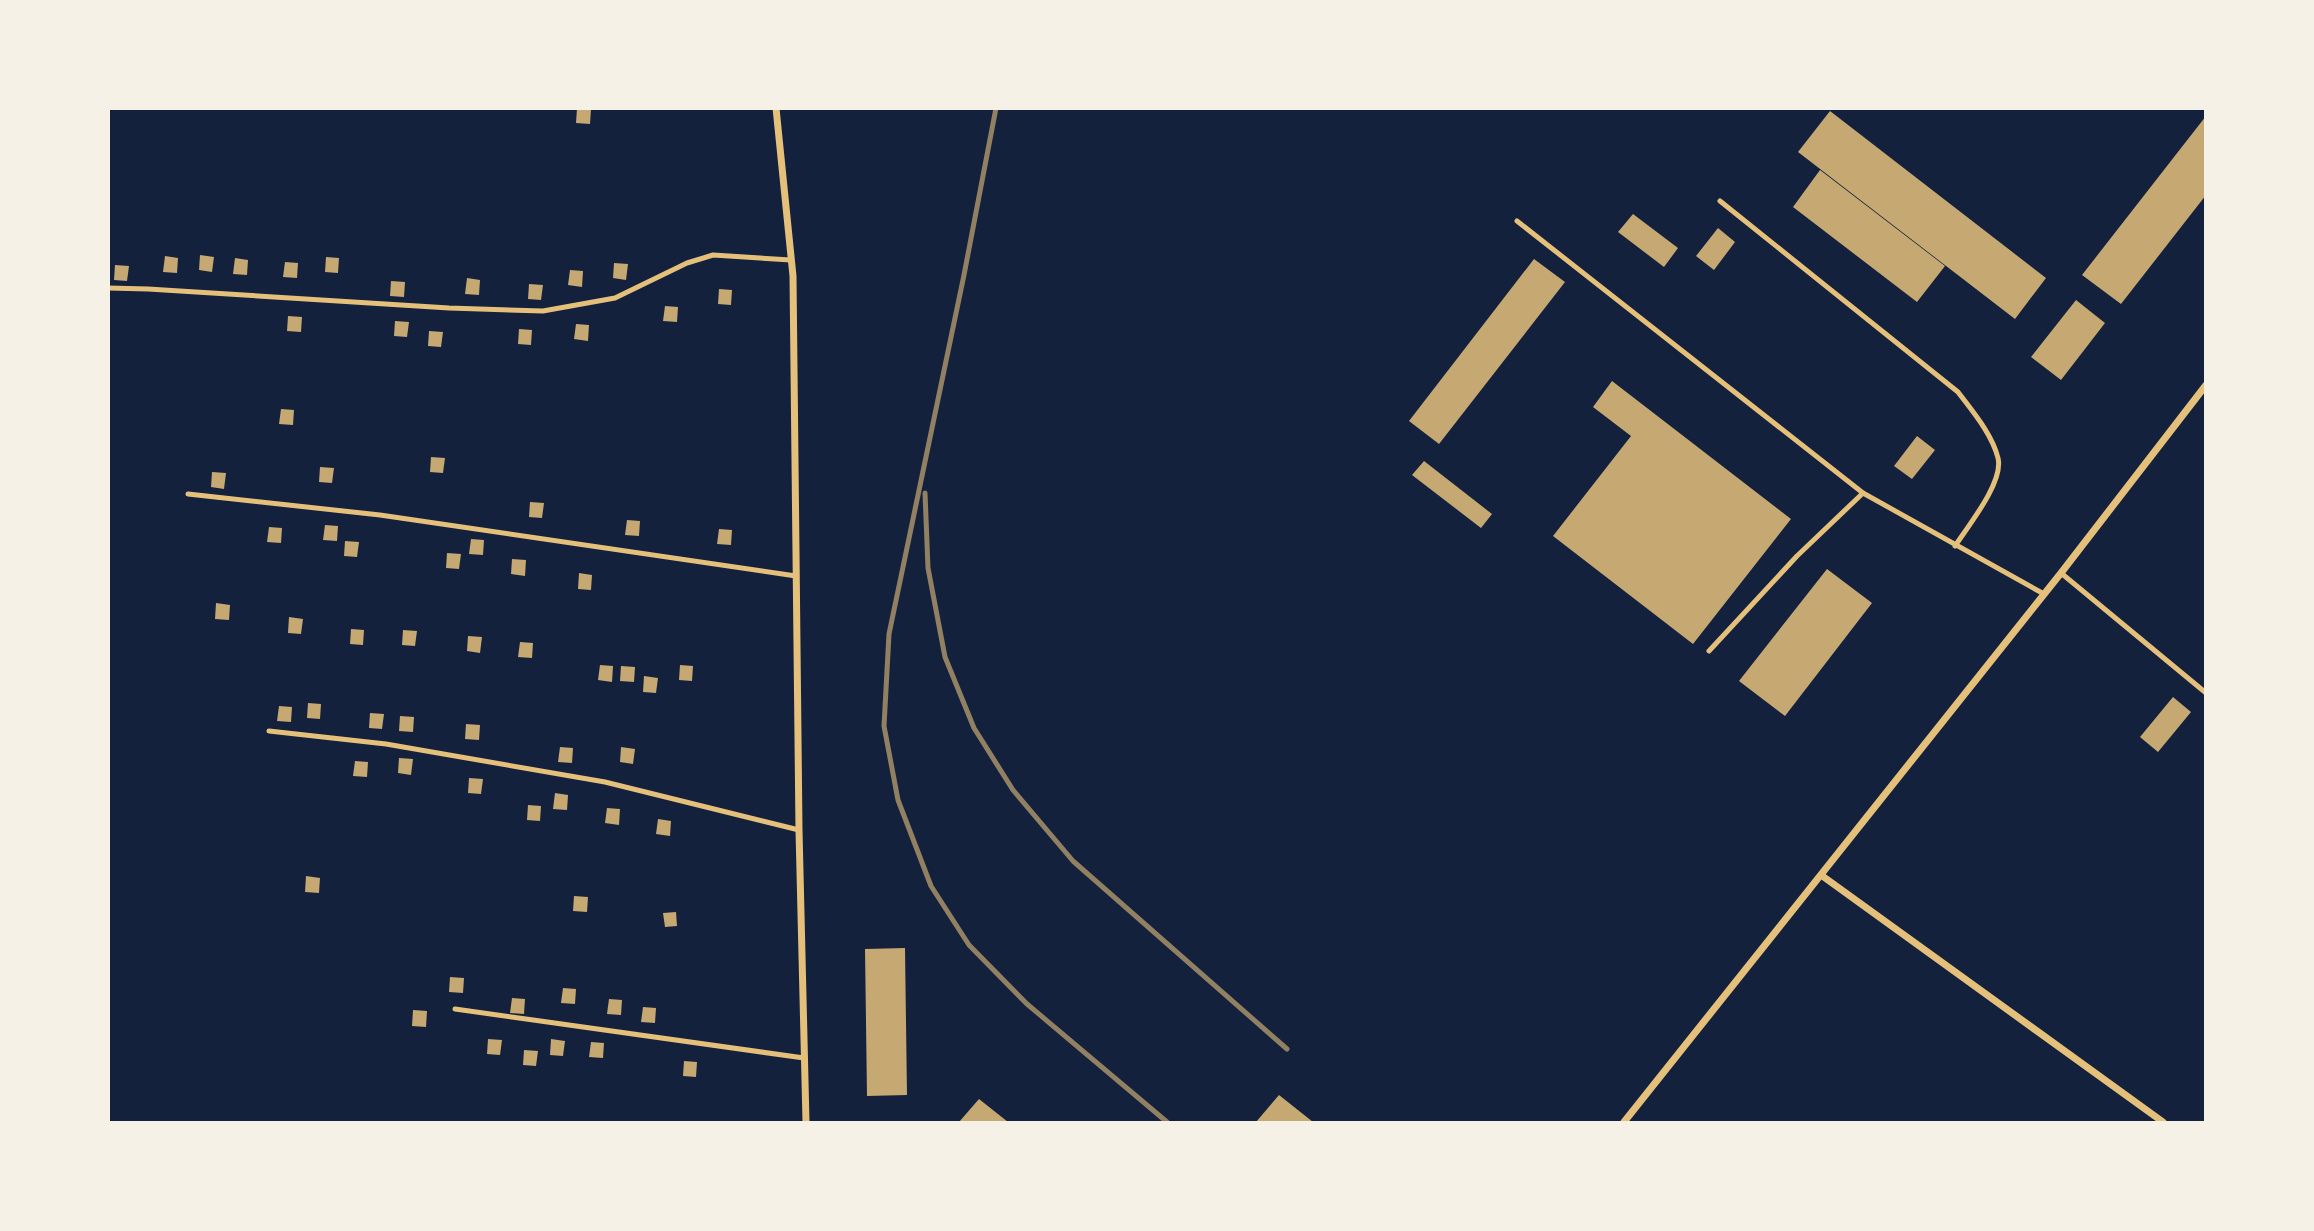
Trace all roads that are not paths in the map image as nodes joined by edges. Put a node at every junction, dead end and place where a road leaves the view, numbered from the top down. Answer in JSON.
{"nodes":[{"id":1,"x":776,"y":108,"type":"edge"},
{"id":2,"x":1720,"y":201,"type":"dead end"},
{"id":3,"x":1517,"y":221,"type":"dead end"},
{"id":4,"x":791,"y":260,"type":"junction"},
{"id":5,"x":108,"y":288,"type":"edge"},
{"id":6,"x":2206,"y":385,"type":"edge"},
{"id":7,"x":1863,"y":493,"type":"junction"},
{"id":8,"x":188,"y":494,"type":"dead end"},
{"id":9,"x":1955,"y":546,"type":"junction"},
{"id":10,"x":2061,"y":573,"type":"junction"},
{"id":11,"x":796,"y":576,"type":"junction"},
{"id":12,"x":2044,"y":594,"type":"junction"},
{"id":13,"x":1709,"y":651,"type":"dead end"},
{"id":14,"x":2206,"y":693,"type":"edge"},
{"id":15,"x":269,"y":731,"type":"dead end"},
{"id":16,"x":799,"y":830,"type":"junction"},
{"id":17,"x":1821,"y":875,"type":"junction"},
{"id":18,"x":455,"y":1009,"type":"dead end"},
{"id":19,"x":804,"y":1058,"type":"junction"},
{"id":20,"x":806,"y":1122,"type":"edge"},
{"id":21,"x":1625,"y":1122,"type":"edge"},
{"id":22,"x":2163,"y":1122,"type":"edge"}],
"edges":[{"from":1,"to":4,"type":"street"},
{"from":2,"to":9,"type":"lane"},
{"from":3,"to":7,"type":"lane"},
{"from":4,"to":5,"type":"lane"},
{"from":4,"to":11,"type":"street"},
{"from":6,"to":10,"type":"street"},
{"from":7,"to":9,"type":"lane"},
{"from":7,"to":13,"type":"lane"},
{"from":8,"to":11,"type":"lane"},
{"from":9,"to":12,"type":"lane"},
{"from":10,"to":12,"type":"street"},
{"from":10,"to":14,"type":"lane"},
{"from":11,"to":16,"type":"street"},
{"from":12,"to":17,"type":"street"},
{"from":15,"to":16,"type":"lane"},
{"from":16,"to":19,"type":"street"},
{"from":17,"to":21,"type":"street"},
{"from":17,"to":22,"type":"street"},
{"from":18,"to":19,"type":"lane"},
{"from":19,"to":20,"type":"street"}]}
